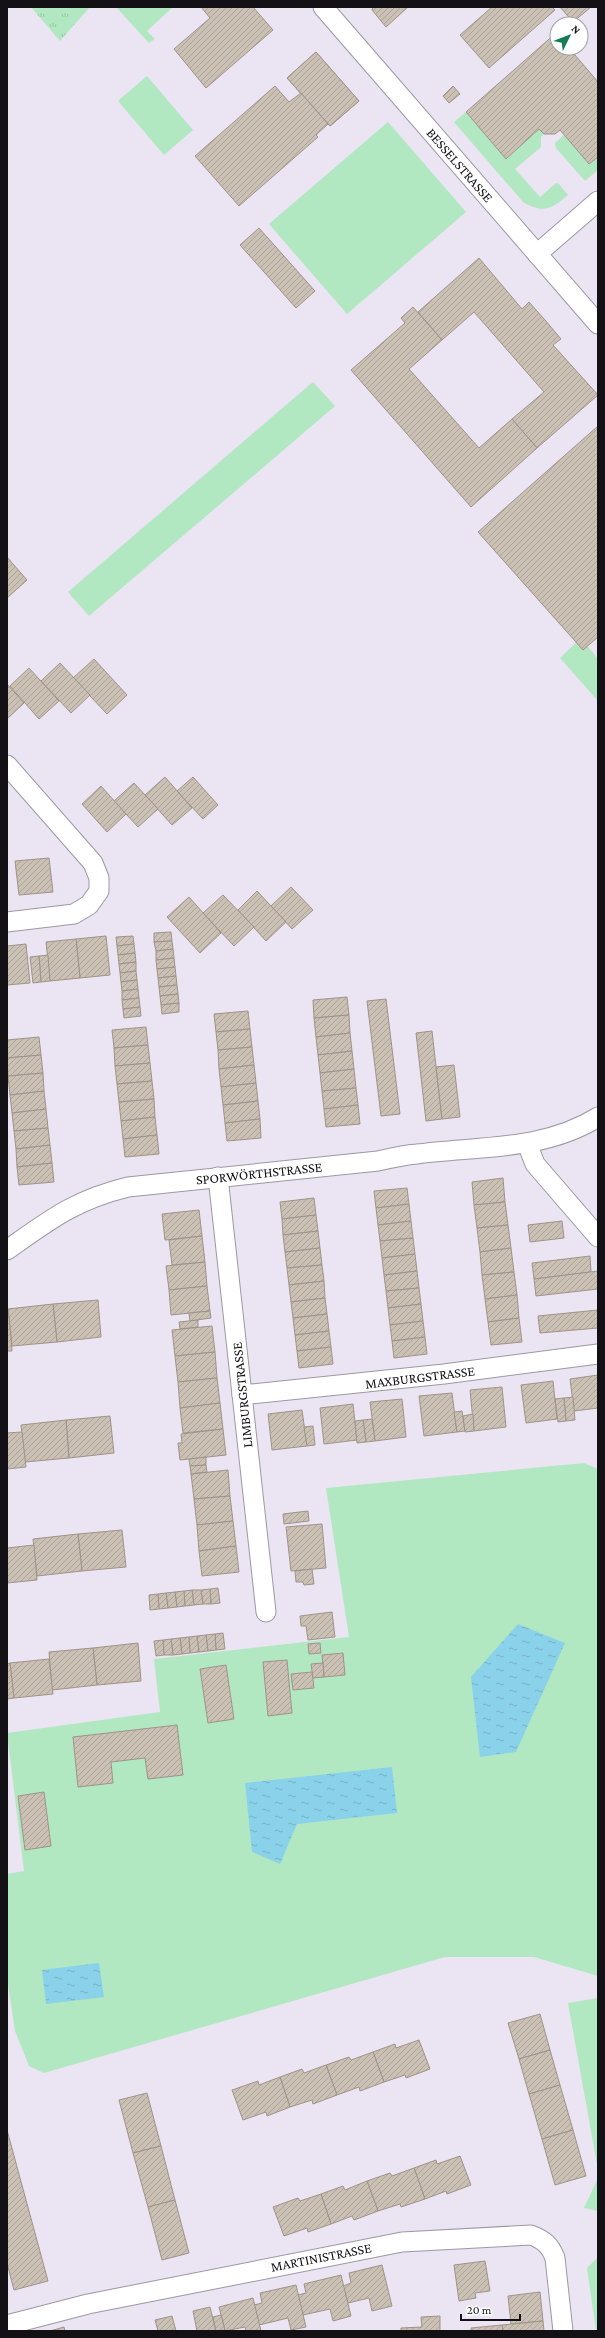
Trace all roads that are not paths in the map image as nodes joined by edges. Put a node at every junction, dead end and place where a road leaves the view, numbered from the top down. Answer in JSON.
{"nodes":[{"id":1,"x":323,"y":7,"type":"edge"},
{"id":2,"x":598,"y":201,"type":"edge"},
{"id":3,"x":537,"y":254,"type":"junction"},
{"id":4,"x":598,"y":324,"type":"edge"},
{"id":5,"x":7,"y":765,"type":"edge"},
{"id":6,"x":7,"y":922,"type":"edge"},
{"id":7,"x":598,"y":1117,"type":"edge"},
{"id":8,"x":527,"y":1143,"type":"junction"},
{"id":9,"x":218,"y":1177,"type":"junction"},
{"id":10,"x":598,"y":1237,"type":"edge"},
{"id":11,"x":7,"y":1250,"type":"edge"},
{"id":12,"x":598,"y":1354,"type":"edge"},
{"id":13,"x":242,"y":1395,"type":"junction"},
{"id":14,"x":266,"y":1612,"type":"dead end"},
{"id":15,"x":7,"y":2325,"type":"edge"},
{"id":16,"x":563,"y":2331,"type":"edge"}],
"edges":[{"from":1,"to":3,"type":"street","name":"BESSELSTRASSE"},
{"from":2,"to":3,"type":"street"},
{"from":3,"to":4,"type":"street","name":"BESSELSTRASSE"},
{"from":5,"to":6,"type":"street"},
{"from":7,"to":8,"type":"street","name":"SPORWÖRTHSTRASSE"},
{"from":8,"to":9,"type":"street","name":"SPORWÖRTHSTRASSE"},
{"from":8,"to":10,"type":"street"},
{"from":9,"to":11,"type":"street","name":"SPORWÖRTHSTRASSE"},
{"from":9,"to":13,"type":"street","name":"LIMBURGSTRASSE"},
{"from":12,"to":13,"type":"street","name":"MAXBURGSTRASSE"},
{"from":13,"to":14,"type":"street","name":"LIMBURGSTRASSE"},
{"from":15,"to":16,"type":"street","name":"MARTINISTRASSE"}]}
